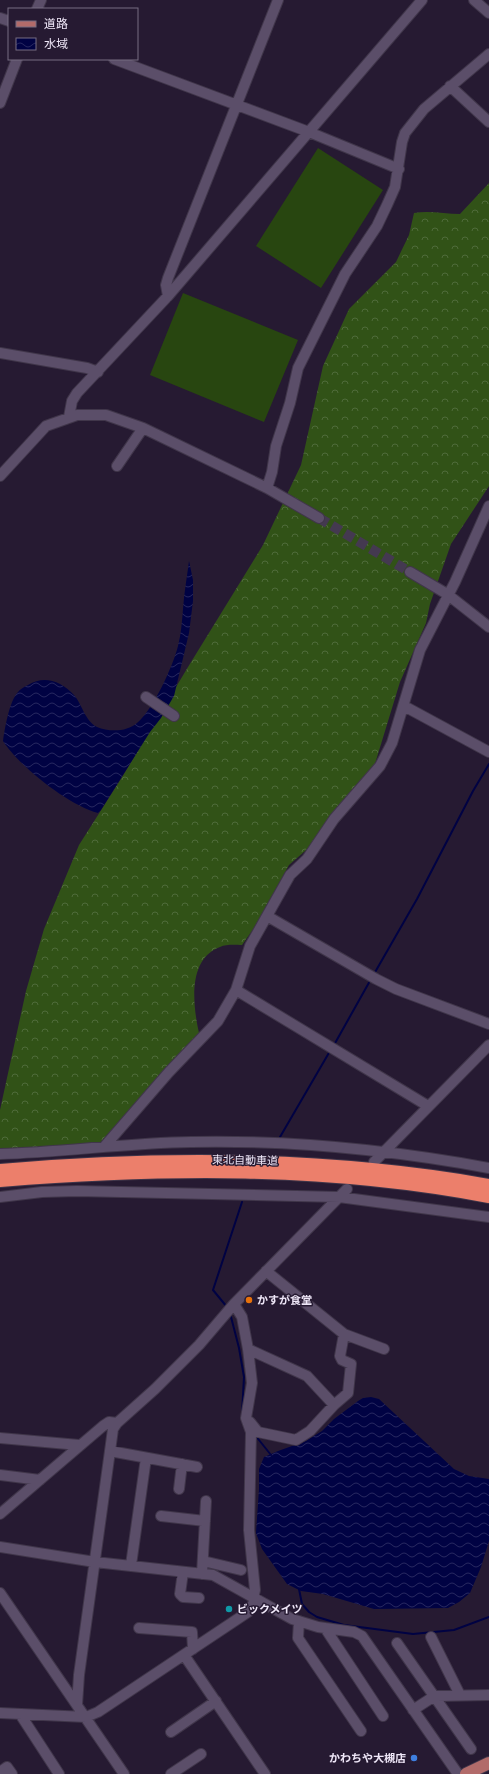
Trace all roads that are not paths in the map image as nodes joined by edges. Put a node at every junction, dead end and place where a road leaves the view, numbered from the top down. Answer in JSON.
{"nodes":[{"id":1,"x":278,"y":0,"type":"edge"},
{"id":2,"x":422,"y":0,"type":"edge"},
{"id":3,"x":474,"y":0,"type":"edge"},
{"id":4,"x":489,"y":13,"type":"edge"},
{"id":5,"x":489,"y":54,"type":"edge"},
{"id":6,"x":17,"y":60,"type":"edge"},
{"id":7,"x":117,"y":60,"type":"edge"},
{"id":8,"x":450,"y":86,"type":"junction"},
{"id":9,"x":0,"y":103,"type":"edge"},
{"id":10,"x":236,"y":105,"type":"junction"},
{"id":11,"x":489,"y":122,"type":"edge"},
{"id":12,"x":309,"y":132,"type":"junction"},
{"id":13,"x":398,"y":169,"type":"junction"},
{"id":14,"x":168,"y":296,"type":"junction"},
{"id":15,"x":0,"y":352,"type":"edge"},
{"id":16,"x":98,"y":372,"type":"junction"},
{"id":17,"x":69,"y":417,"type":"junction"},
{"id":18,"x":143,"y":428,"type":"junction"},
{"id":19,"x":117,"y":466,"type":"dead end"},
{"id":20,"x":0,"y":476,"type":"edge"},
{"id":21,"x":267,"y":488,"type":"junction"},
{"id":22,"x":489,"y":506,"type":"edge"},
{"id":23,"x":319,"y":518,"type":"tunnel mouth"},
{"id":24,"x":410,"y":572,"type":"tunnel mouth"},
{"id":25,"x":447,"y":594,"type":"junction"},
{"id":26,"x":489,"y":627,"type":"edge"},
{"id":27,"x":146,"y":697,"type":"dead end"},
{"id":28,"x":404,"y":706,"type":"junction"},
{"id":29,"x":174,"y":716,"type":"dead end"},
{"id":30,"x":489,"y":752,"type":"edge"},
{"id":31,"x":267,"y":916,"type":"junction"},
{"id":32,"x":236,"y":990,"type":"junction"},
{"id":33,"x":489,"y":1024,"type":"edge"},
{"id":34,"x":489,"y":1045,"type":"edge"},
{"id":35,"x":428,"y":1106,"type":"junction"},
{"id":36,"x":104,"y":1147,"type":"junction"},
{"id":37,"x":384,"y":1152,"type":"junction"},
{"id":38,"x":0,"y":1154,"type":"edge"},
{"id":39,"x":374,"y":1162,"type":"dead end"},
{"id":40,"x":489,"y":1168,"type":"edge"},
{"id":41,"x":0,"y":1170,"type":"edge"},
{"id":42,"x":0,"y":1181,"type":"edge"},
{"id":43,"x":489,"y":1185,"type":"edge"},
{"id":44,"x":347,"y":1189,"type":"dead end"},
{"id":45,"x":0,"y":1197,"type":"edge"},
{"id":46,"x":339,"y":1197,"type":"junction"},
{"id":47,"x":489,"y":1197,"type":"edge"},
{"id":48,"x":489,"y":1217,"type":"edge"},
{"id":49,"x":266,"y":1271,"type":"junction"},
{"id":50,"x":234,"y":1304,"type":"junction"},
{"id":51,"x":344,"y":1334,"type":"junction"},
{"id":52,"x":248,"y":1349,"type":"junction"},
{"id":53,"x":384,"y":1349,"type":"dead end"},
{"id":54,"x":334,"y":1405,"type":"junction"},
{"id":55,"x":246,"y":1418,"type":"junction"},
{"id":56,"x":116,"y":1423,"type":"junction"},
{"id":57,"x":0,"y":1438,"type":"edge"},
{"id":58,"x":80,"y":1445,"type":"junction"},
{"id":59,"x":110,"y":1451,"type":"junction"},
{"id":60,"x":146,"y":1458,"type":"junction"},
{"id":61,"x":182,"y":1464,"type":"junction"},
{"id":62,"x":198,"y":1467,"type":"dead end"},
{"id":63,"x":0,"y":1475,"type":"edge"},
{"id":64,"x":40,"y":1480,"type":"junction"},
{"id":65,"x":179,"y":1489,"type":"dead end"},
{"id":66,"x":206,"y":1501,"type":"dead end"},
{"id":67,"x":0,"y":1514,"type":"edge"},
{"id":68,"x":161,"y":1516,"type":"dead end"},
{"id":69,"x":205,"y":1522,"type":"junction"},
{"id":70,"x":0,"y":1547,"type":"edge"},
{"id":71,"x":203,"y":1561,"type":"junction"},
{"id":72,"x":95,"y":1562,"type":"junction"},
{"id":73,"x":131,"y":1565,"type":"junction"},
{"id":74,"x":241,"y":1570,"type":"dead end"},
{"id":75,"x":183,"y":1572,"type":"junction"},
{"id":76,"x":202,"y":1574,"type":"junction"},
{"id":77,"x":0,"y":1593,"type":"edge"},
{"id":78,"x":199,"y":1598,"type":"dead end"},
{"id":79,"x":255,"y":1599,"type":"junction"},
{"id":80,"x":299,"y":1621,"type":"junction"},
{"id":81,"x":139,"y":1628,"type":"dead end"},
{"id":82,"x":325,"y":1628,"type":"junction"},
{"id":83,"x":431,"y":1637,"type":"dead end"},
{"id":84,"x":396,"y":1643,"type":"dead end"},
{"id":85,"x":194,"y":1649,"type":"junction"},
{"id":86,"x":184,"y":1655,"type":"junction"},
{"id":87,"x":489,"y":1695,"type":"edge"},
{"id":88,"x":460,"y":1696,"type":"junction"},
{"id":89,"x":433,"y":1697,"type":"junction"},
{"id":90,"x":216,"y":1701,"type":"junction"},
{"id":91,"x":77,"y":1705,"type":"junction"},
{"id":92,"x":413,"y":1710,"type":"junction"},
{"id":93,"x":0,"y":1713,"type":"edge"},
{"id":94,"x":20,"y":1714,"type":"junction"},
{"id":95,"x":383,"y":1716,"type":"dead end"},
{"id":96,"x":86,"y":1717,"type":"junction"},
{"id":97,"x":361,"y":1731,"type":"dead end"},
{"id":98,"x":170,"y":1732,"type":"dead end"},
{"id":99,"x":471,"y":1750,"type":"dead end"},
{"id":100,"x":201,"y":1754,"type":"dead end"},
{"id":101,"x":489,"y":1763,"type":"edge"},
{"id":102,"x":0,"y":1772,"type":"edge"},
{"id":103,"x":12,"y":1774,"type":"edge"},
{"id":104,"x":59,"y":1774,"type":"edge"},
{"id":105,"x":124,"y":1774,"type":"edge"},
{"id":106,"x":171,"y":1774,"type":"edge"},
{"id":107,"x":266,"y":1774,"type":"edge"},
{"id":108,"x":465,"y":1774,"type":"edge"}],
"edges":[{"from":1,"to":10,"type":"street"},
{"from":2,"to":12,"type":"street"},
{"from":3,"to":4,"type":"street"},
{"from":5,"to":8,"type":"street"},
{"from":6,"to":9,"type":"street"},
{"from":7,"to":10,"type":"street"},
{"from":8,"to":11,"type":"street"},
{"from":8,"to":13,"type":"street"},
{"from":10,"to":12,"type":"street"},
{"from":10,"to":14,"type":"street"},
{"from":12,"to":13,"type":"street"},
{"from":12,"to":14,"type":"street"},
{"from":13,"to":21,"type":"street"},
{"from":14,"to":16,"type":"street"},
{"from":15,"to":16,"type":"street"},
{"from":16,"to":17,"type":"street"},
{"from":17,"to":18,"type":"street"},
{"from":17,"to":20,"type":"street"},
{"from":18,"to":19,"type":"street"},
{"from":18,"to":21,"type":"street"},
{"from":21,"to":23,"type":"street"},
{"from":22,"to":25,"type":"street"},
{"from":24,"to":25,"type":"street"},
{"from":25,"to":26,"type":"street"},
{"from":25,"to":28,"type":"street"},
{"from":27,"to":29,"type":"street"},
{"from":28,"to":30,"type":"street"},
{"from":28,"to":31,"type":"street"},
{"from":31,"to":32,"type":"street"},
{"from":31,"to":33,"type":"street"},
{"from":32,"to":35,"type":"street"},
{"from":32,"to":36,"type":"street"},
{"from":34,"to":35,"type":"street"},
{"from":35,"to":37,"type":"street"},
{"from":36,"to":37,"type":"street"},
{"from":36,"to":38,"type":"street"},
{"from":37,"to":39,"type":"street"},
{"from":37,"to":40,"type":"street"},
{"from":41,"to":43,"type":"highway","name":"東北自動車道"},
{"from":42,"to":47,"type":"highway","name":"東北自動車道"},
{"from":44,"to":46,"type":"street"},
{"from":45,"to":46,"type":"street"},
{"from":46,"to":48,"type":"street"},
{"from":46,"to":49,"type":"street"},
{"from":49,"to":50,"type":"street"},
{"from":49,"to":51,"type":"street"},
{"from":50,"to":52,"type":"street"},
{"from":50,"to":56,"type":"street"},
{"from":51,"to":53,"type":"street"},
{"from":51,"to":54,"type":"street"},
{"from":52,"to":54,"type":"street"},
{"from":52,"to":55,"type":"street"},
{"from":54,"to":55,"type":"street"},
{"from":55,"to":79,"type":"street"},
{"from":56,"to":58,"type":"street"},
{"from":56,"to":59,"type":"street"},
{"from":57,"to":58,"type":"street"},
{"from":58,"to":64,"type":"street"},
{"from":59,"to":60,"type":"street"},
{"from":59,"to":72,"type":"street"},
{"from":60,"to":61,"type":"street"},
{"from":60,"to":73,"type":"street"},
{"from":61,"to":62,"type":"street"},
{"from":61,"to":65,"type":"street"},
{"from":63,"to":64,"type":"street"},
{"from":64,"to":67,"type":"street"},
{"from":66,"to":69,"type":"street"},
{"from":68,"to":69,"type":"street"},
{"from":69,"to":71,"type":"street"},
{"from":70,"to":72,"type":"street"},
{"from":71,"to":74,"type":"street"},
{"from":71,"to":76,"type":"street"},
{"from":72,"to":73,"type":"street"},
{"from":72,"to":91,"type":"street"},
{"from":73,"to":75,"type":"street"},
{"from":75,"to":76,"type":"street"},
{"from":75,"to":78,"type":"street"},
{"from":76,"to":79,"type":"street"},
{"from":77,"to":91,"type":"street"},
{"from":79,"to":80,"type":"street"},
{"from":79,"to":85,"type":"street"},
{"from":80,"to":82,"type":"street"},
{"from":80,"to":97,"type":"street"},
{"from":81,"to":85,"type":"street"},
{"from":82,"to":92,"type":"street"},
{"from":82,"to":95,"type":"street"},
{"from":83,"to":88,"type":"street"},
{"from":84,"to":89,"type":"street"},
{"from":85,"to":86,"type":"street"},
{"from":86,"to":90,"type":"street"},
{"from":86,"to":96,"type":"street"},
{"from":87,"to":88,"type":"street"},
{"from":88,"to":89,"type":"street"},
{"from":89,"to":92,"type":"street"},
{"from":89,"to":99,"type":"street"},
{"from":90,"to":98,"type":"street"},
{"from":90,"to":107,"type":"street"},
{"from":91,"to":96,"type":"street"},
{"from":92,"to":108,"type":"street"},
{"from":93,"to":94,"type":"street"},
{"from":94,"to":96,"type":"street"},
{"from":94,"to":104,"type":"street"},
{"from":96,"to":105,"type":"street"},
{"from":100,"to":106,"type":"street"},
{"from":101,"to":108,"type":"main road"},
{"from":102,"to":103,"type":"street"}]}
